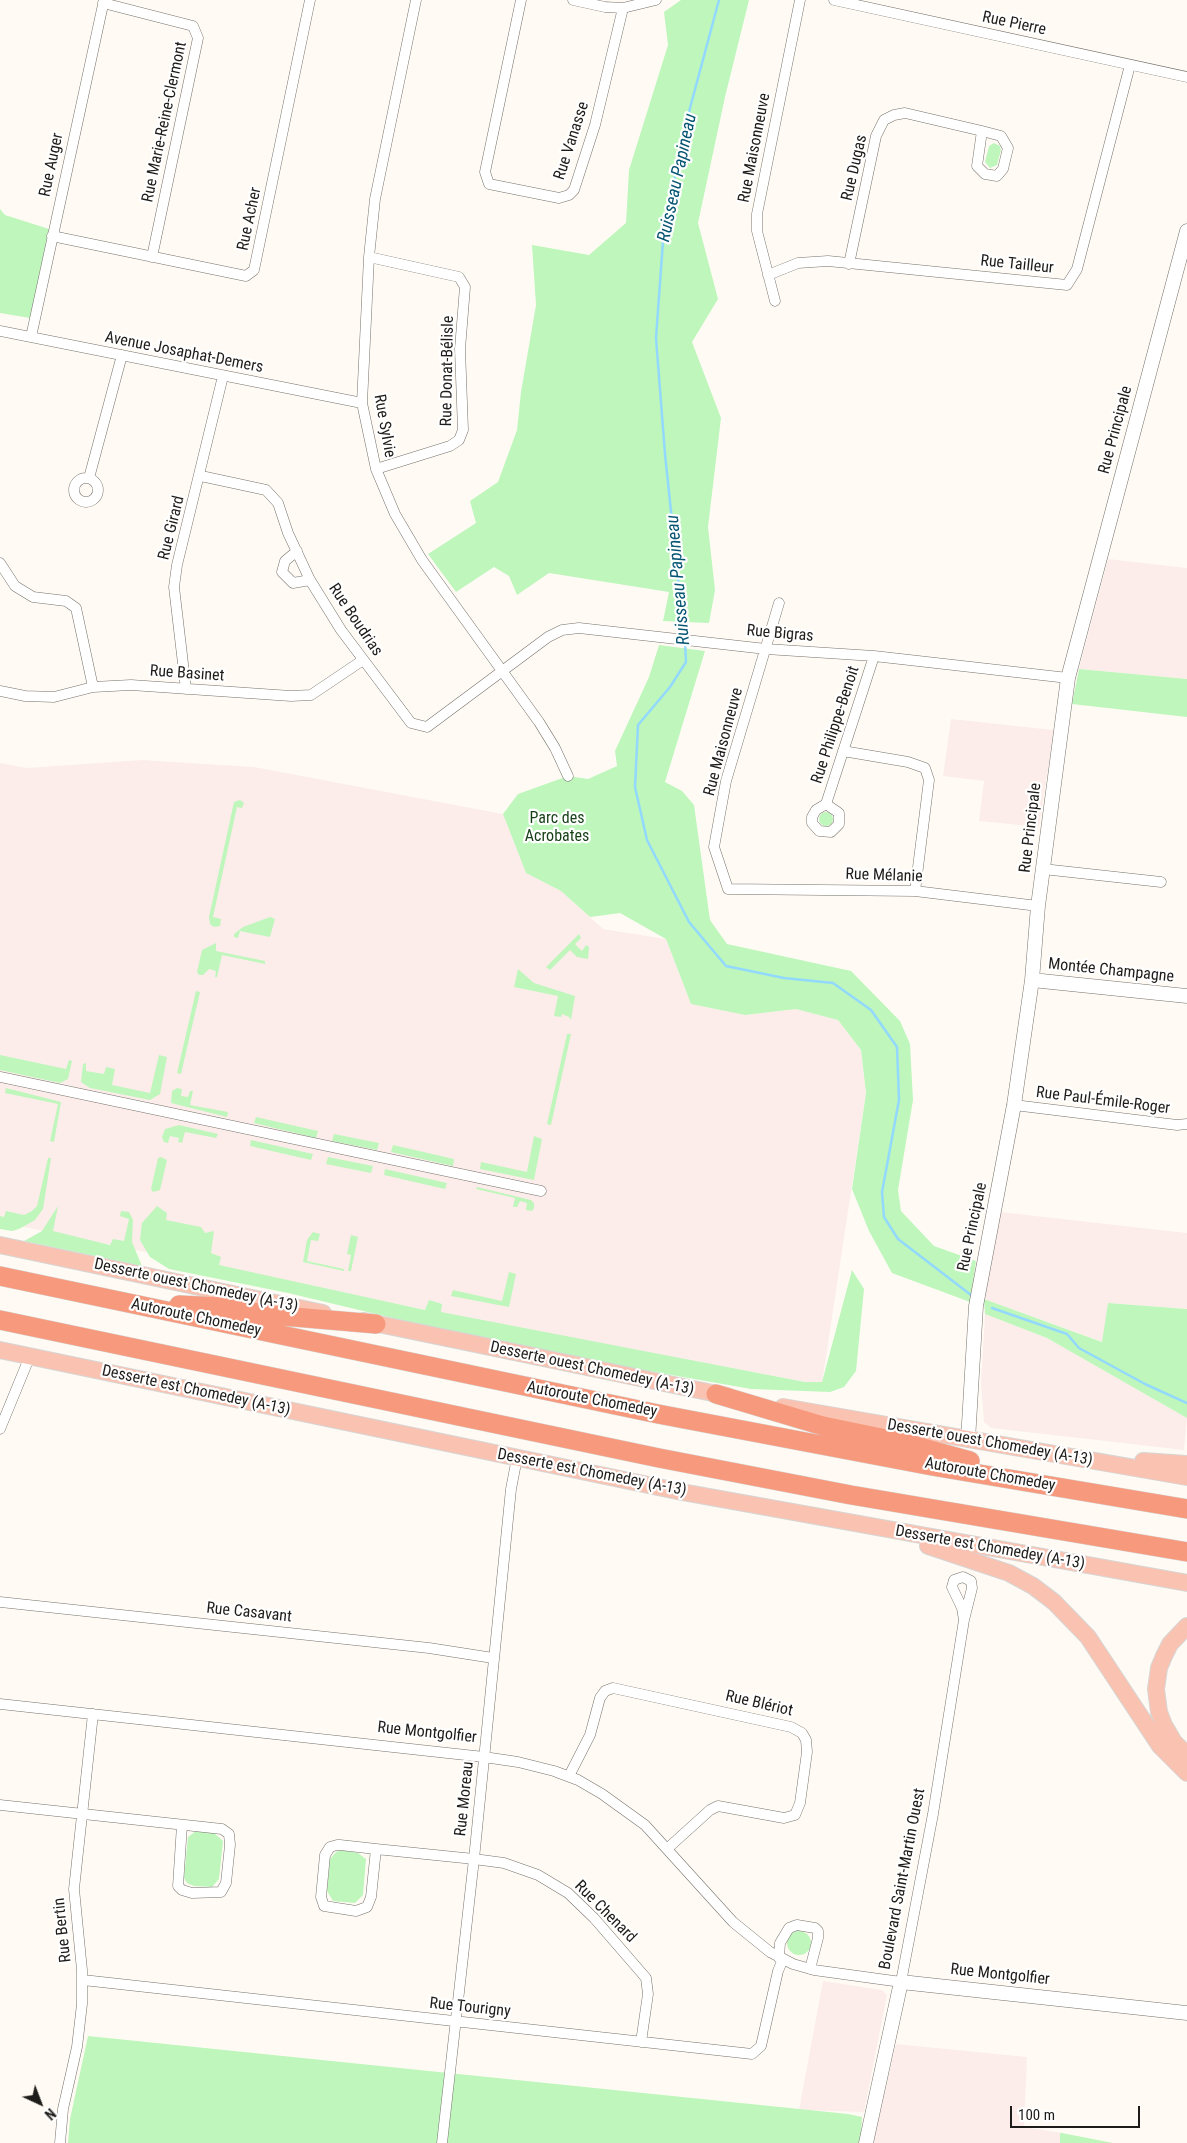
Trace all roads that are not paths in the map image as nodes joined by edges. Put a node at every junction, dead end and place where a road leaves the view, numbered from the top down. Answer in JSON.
{"nodes":[{"id":1,"x":310,"y":0,"type":"edge"},
{"id":2,"x":416,"y":0,"type":"edge"},
{"id":3,"x":521,"y":0,"type":"edge"},
{"id":4,"x":573,"y":0,"type":"edge"},
{"id":5,"x":656,"y":0,"type":"edge"},
{"id":6,"x":800,"y":0,"type":"edge"},
{"id":7,"x":834,"y":0,"type":"edge"},
{"id":8,"x":103,"y":2,"type":"edge"},
{"id":9,"x":623,"y":8,"type":"junction"},
{"id":10,"x":1130,"y":65,"type":"junction"},
{"id":11,"x":1187,"y":77,"type":"edge"},
{"id":12,"x":982,"y":131,"type":"dead end"},
{"id":13,"x":1187,"y":231,"type":"edge"},
{"id":14,"x":52,"y":236,"type":"junction"},
{"id":15,"x":152,"y":257,"type":"junction"},
{"id":16,"x":369,"y":257,"type":"junction"},
{"id":17,"x":850,"y":264,"type":"junction"},
{"id":18,"x":768,"y":275,"type":"junction"},
{"id":19,"x":775,"y":301,"type":"dead end"},
{"id":20,"x":0,"y":331,"type":"edge"},
{"id":21,"x":30,"y":337,"type":"junction"},
{"id":22,"x":122,"y":356,"type":"junction"},
{"id":23,"x":224,"y":376,"type":"junction"},
{"id":24,"x":362,"y":403,"type":"junction"},
{"id":25,"x":376,"y":470,"type":"junction"},
{"id":26,"x":201,"y":476,"type":"junction"},
{"id":27,"x":89,"y":478,"type":"dead end"},
{"id":28,"x":297,"y":551,"type":"junction"},
{"id":29,"x":0,"y":563,"type":"edge"},
{"id":30,"x":310,"y":580,"type":"junction"},
{"id":31,"x":780,"y":603,"type":"dead end"},
{"id":32,"x":766,"y":649,"type":"junction"},
{"id":33,"x":874,"y":656,"type":"junction"},
{"id":34,"x":363,"y":660,"type":"junction"},
{"id":35,"x":503,"y":672,"type":"junction"},
{"id":36,"x":1068,"y":678,"type":"junction"},
{"id":37,"x":93,"y":687,"type":"junction"},
{"id":38,"x":186,"y":689,"type":"junction"},
{"id":39,"x":0,"y":691,"type":"edge"},
{"id":40,"x":843,"y":751,"type":"junction"},
{"id":41,"x":568,"y":776,"type":"dead end"},
{"id":42,"x":826,"y":804,"type":"dead end"},
{"id":43,"x":1043,"y":869,"type":"junction"},
{"id":44,"x":1161,"y":882,"type":"dead end"},
{"id":45,"x":728,"y":890,"type":"joint"},
{"id":46,"x":915,"y":891,"type":"junction"},
{"id":47,"x":1038,"y":906,"type":"junction"},
{"id":48,"x":1032,"y":980,"type":"junction"},
{"id":49,"x":1187,"y":996,"type":"edge"},
{"id":50,"x":0,"y":1077,"type":"edge"},
{"id":51,"x":1014,"y":1105,"type":"junction"},
{"id":52,"x":1187,"y":1124,"type":"edge"},
{"id":53,"x":541,"y":1191,"type":"dead end"},
{"id":54,"x":0,"y":1245,"type":"edge"},
{"id":55,"x":0,"y":1276,"type":"edge"},
{"id":56,"x":122,"y":1302,"type":"junction"},
{"id":57,"x":0,"y":1321,"type":"edge"},
{"id":58,"x":376,"y":1324,"type":"junction"},
{"id":59,"x":0,"y":1350,"type":"edge"},
{"id":60,"x":30,"y":1356,"type":"junction"},
{"id":61,"x":716,"y":1394,"type":"junction"},
{"id":62,"x":0,"y":1429,"type":"edge"},
{"id":63,"x":968,"y":1440,"type":"junction"},
{"id":64,"x":1069,"y":1457,"type":"junction"},
{"id":65,"x":517,"y":1458,"type":"junction"},
{"id":66,"x":1187,"y":1464,"type":"edge"},
{"id":67,"x":1187,"y":1477,"type":"edge"},
{"id":68,"x":1065,"y":1488,"type":"junction"},
{"id":69,"x":1187,"y":1509,"type":"edge"},
{"id":70,"x":866,"y":1526,"type":"junction"},
{"id":71,"x":1187,"y":1552,"type":"edge"},
{"id":72,"x":1187,"y":1583,"type":"edge"},
{"id":73,"x":0,"y":1602,"type":"edge"},
{"id":74,"x":964,"y":1620,"type":"dead end"},
{"id":75,"x":1187,"y":1626,"type":"edge"},
{"id":76,"x":494,"y":1658,"type":"junction"},
{"id":77,"x":0,"y":1704,"type":"edge"},
{"id":78,"x":93,"y":1714,"type":"junction"},
{"id":79,"x":1187,"y":1755,"type":"edge"},
{"id":80,"x":484,"y":1757,"type":"junction"},
{"id":81,"x":1187,"y":1773,"type":"edge"},
{"id":82,"x":569,"y":1776,"type":"junction"},
{"id":83,"x":0,"y":1804,"type":"edge"},
{"id":84,"x":82,"y":1813,"type":"junction"},
{"id":85,"x":182,"y":1825,"type":"junction"},
{"id":86,"x":668,"y":1848,"type":"junction"},
{"id":87,"x":376,"y":1849,"type":"junction"},
{"id":88,"x":474,"y":1859,"type":"junction"},
{"id":89,"x":781,"y":1958,"type":"junction"},
{"id":90,"x":810,"y":1969,"type":"junction"},
{"id":91,"x":83,"y":1980,"type":"junction"},
{"id":92,"x":900,"y":1982,"type":"junction"},
{"id":93,"x":1187,"y":2014,"type":"edge"},
{"id":94,"x":455,"y":2021,"type":"junction"},
{"id":95,"x":641,"y":2042,"type":"junction"},
{"id":96,"x":60,"y":2143,"type":"edge"},
{"id":97,"x":442,"y":2143,"type":"edge"},
{"id":98,"x":866,"y":2143,"type":"edge"}],
"edges":[{"from":1,"to":15,"type":"street","name":"Rue Acher"},
{"from":2,"to":16,"type":"street","name":"Rue Sylvie"},
{"from":3,"to":9,"type":"street","name":"Rue Vanasse"},
{"from":4,"to":9,"type":"street"},
{"from":5,"to":9,"type":"street"},
{"from":6,"to":18,"type":"street","name":"Rue Maisonneuve"},
{"from":7,"to":10,"type":"street","name":"Rue Pierre"},
{"from":8,"to":14,"type":"street","name":"Rue Auger"},
{"from":8,"to":15,"type":"street","name":"Rue Marie-Reine-Clermont"},
{"from":10,"to":11,"type":"street","name":"Rue Pierre"},
{"from":10,"to":17,"type":"street","name":"Rue Tailleur"},
{"from":12,"to":17,"type":"street","name":"Rue Dugas"},
{"from":13,"to":36,"type":"street","name":"Rue Principale"},
{"from":14,"to":15,"type":"street","name":"Rue Acher"},
{"from":14,"to":21,"type":"street","name":"Rue Auger"},
{"from":16,"to":24,"type":"street","name":"Rue Sylvie"},
{"from":16,"to":25,"type":"street","name":"Rue Donat-Bélisle"},
{"from":17,"to":18,"type":"street","name":"Rue Tailleur"},
{"from":18,"to":19,"type":"street","name":"Rue Maisonneuve"},
{"from":20,"to":21,"type":"street","name":"Avenue Josaphat-Demers"},
{"from":21,"to":22,"type":"street","name":"Avenue Josaphat-Demers"},
{"from":22,"to":23,"type":"street","name":"Avenue Josaphat-Demers"},
{"from":22,"to":27,"type":"street"},
{"from":23,"to":24,"type":"street","name":"Avenue Josaphat-Demers"},
{"from":23,"to":26,"type":"street","name":"Rue Girard"},
{"from":24,"to":25,"type":"street","name":"Rue Sylvie"},
{"from":25,"to":35,"type":"street","name":"Rue Sylvie"},
{"from":26,"to":28,"type":"street","name":"Rue Boudrias"},
{"from":26,"to":38,"type":"street","name":"Rue Girard"},
{"from":28,"to":30,"type":"street","name":"Rue Boudrias"},
{"from":28,"to":30,"type":"street"},
{"from":29,"to":37,"type":"street"},
{"from":30,"to":34,"type":"street","name":"Rue Boudrias"},
{"from":31,"to":32,"type":"street","name":"Rue Maisonneuve"},
{"from":32,"to":33,"type":"street","name":"Rue Bigras"},
{"from":32,"to":35,"type":"street","name":"Rue Bigras"},
{"from":32,"to":45,"type":"street","name":"Rue Maisonneuve"},
{"from":33,"to":36,"type":"street","name":"Rue Bigras"},
{"from":33,"to":40,"type":"street","name":"Rue Philippe-Benoit"},
{"from":34,"to":35,"type":"street","name":"Rue Boudrias"},
{"from":34,"to":38,"type":"street","name":"Rue Basinet"},
{"from":35,"to":41,"type":"street","name":"Rue Sylvie"},
{"from":36,"to":43,"type":"street","name":"Rue Principale"},
{"from":37,"to":38,"type":"street","name":"Rue Basinet"},
{"from":37,"to":39,"type":"street","name":"Rue Basinet"},
{"from":40,"to":42,"type":"street","name":"Rue Philippe-Benoit"},
{"from":40,"to":46,"type":"street"},
{"from":43,"to":44,"type":"street"},
{"from":43,"to":47,"type":"street","name":"Rue Principale"},
{"from":45,"to":46,"type":"street","name":"Rue Mélanie"},
{"from":46,"to":47,"type":"street","name":"Rue Mélanie"},
{"from":47,"to":48,"type":"street","name":"Rue Principale"},
{"from":48,"to":49,"type":"street","name":"Montée Champagne"},
{"from":48,"to":51,"type":"street","name":"Rue Principale"},
{"from":50,"to":53,"type":"street"},
{"from":51,"to":52,"type":"street","name":"Rue Paul-Émile-Roger"},
{"from":51,"to":63,"type":"street","name":"Rue Principale"},
{"from":54,"to":58,"type":"main road","name":"Desserte ouest Chomedey (A-13)"},
{"from":55,"to":56,"type":"highway","name":"Autoroute Chomedey"},
{"from":56,"to":58,"type":"highway"},
{"from":56,"to":68,"type":"highway","name":"Autoroute Chomedey"},
{"from":57,"to":71,"type":"highway"},
{"from":58,"to":61,"type":"main road","name":"Desserte ouest Chomedey (A-13)"},
{"from":59,"to":60,"type":"main road","name":"Desserte est Chomedey (A-13)"},
{"from":60,"to":62,"type":"street"},
{"from":60,"to":65,"type":"main road","name":"Desserte est Chomedey (A-13)"},
{"from":61,"to":63,"type":"main road","name":"Desserte ouest Chomedey (A-13)"},
{"from":61,"to":68,"type":"highway"},
{"from":63,"to":64,"type":"main road","name":"Desserte ouest Chomedey (A-13)"},
{"from":64,"to":66,"type":"main road"},
{"from":64,"to":67,"type":"main road","name":"Desserte ouest Chomedey (A-13)"},
{"from":65,"to":70,"type":"main road","name":"Desserte est Chomedey (A-13)"},
{"from":65,"to":76,"type":"street","name":"Rue Moreau"},
{"from":68,"to":69,"type":"highway","name":"Autoroute Chomedey"},
{"from":70,"to":72,"type":"main road","name":"Desserte est Chomedey (A-13)"},
{"from":70,"to":81,"type":"main road"},
{"from":73,"to":76,"type":"street","name":"Rue Casavant"},
{"from":74,"to":92,"type":"street","name":"Boulevard Saint-Martin Ouest"},
{"from":75,"to":79,"type":"main road"},
{"from":76,"to":80,"type":"street","name":"Rue Moreau"},
{"from":77,"to":78,"type":"street","name":"Rue Montgolfier"},
{"from":78,"to":80,"type":"street","name":"Rue Montgolfier"},
{"from":78,"to":84,"type":"street","name":"Rue Bertin"},
{"from":80,"to":82,"type":"street","name":"Rue Montgolfier"},
{"from":80,"to":88,"type":"street","name":"Rue Moreau"},
{"from":82,"to":86,"type":"street","name":"Rue Montgolfier"},
{"from":82,"to":86,"type":"street","name":"Rue Blériot"},
{"from":83,"to":84,"type":"street"},
{"from":84,"to":85,"type":"street"},
{"from":84,"to":91,"type":"street","name":"Rue Bertin"},
{"from":85,"to":85,"type":"street"},
{"from":86,"to":89,"type":"street","name":"Rue Montgolfier"},
{"from":87,"to":87,"type":"street","name":"Rue Chenard"},
{"from":87,"to":88,"type":"street","name":"Rue Chenard"},
{"from":88,"to":94,"type":"street","name":"Rue Moreau"},
{"from":88,"to":95,"type":"street","name":"Rue Chenard"},
{"from":89,"to":90,"type":"street","name":"Rue Montgolfier"},
{"from":89,"to":90,"type":"street"},
{"from":89,"to":95,"type":"street","name":"Rue Tourigny"},
{"from":90,"to":92,"type":"street","name":"Rue Montgolfier"},
{"from":91,"to":94,"type":"street","name":"Rue Tourigny"},
{"from":91,"to":96,"type":"street","name":"Rue Bertin"},
{"from":92,"to":93,"type":"street","name":"Rue Montgolfier"},
{"from":92,"to":98,"type":"street","name":"Boulevard Saint-Martin Ouest"},
{"from":94,"to":95,"type":"street","name":"Rue Tourigny"},
{"from":94,"to":97,"type":"street","name":"Rue Moreau"}]}
